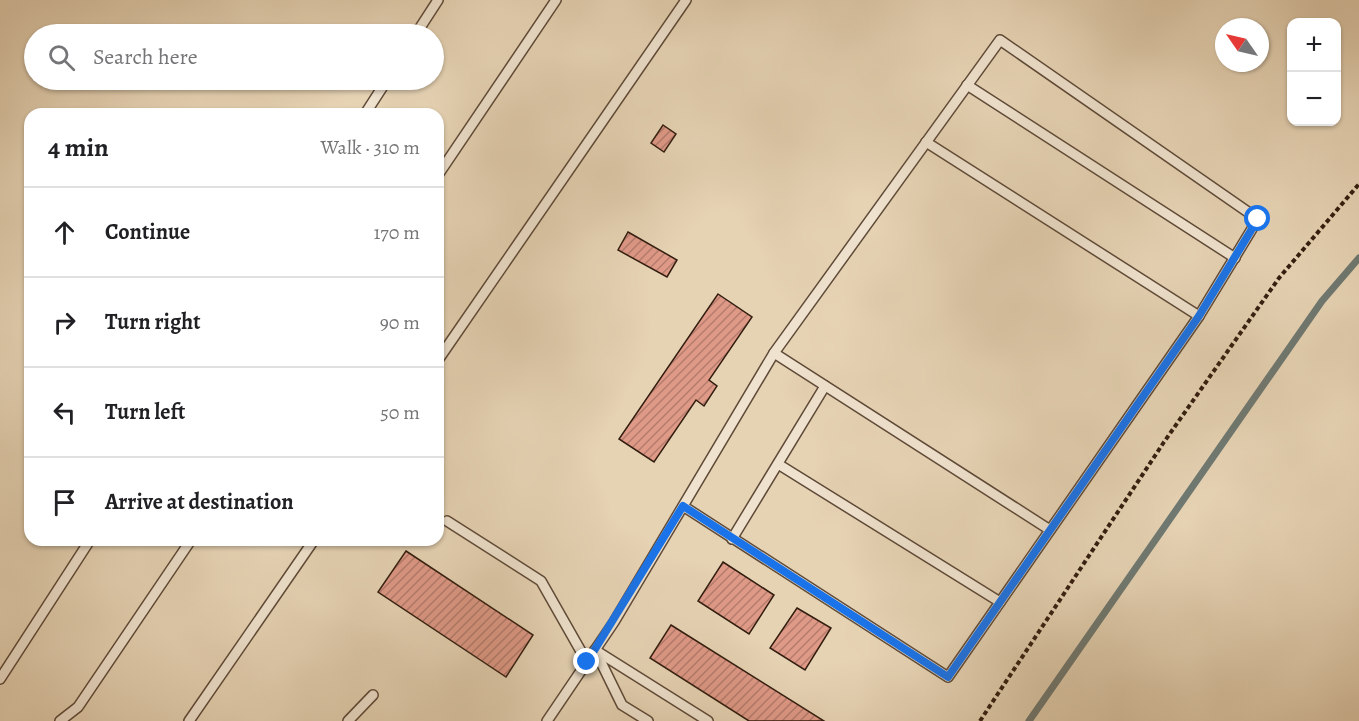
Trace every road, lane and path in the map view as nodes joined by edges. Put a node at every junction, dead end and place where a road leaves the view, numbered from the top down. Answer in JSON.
{"nodes":[{"id":1,"x":438,"y":0,"type":"edge"},
{"id":2,"x":556,"y":0,"type":"edge"},
{"id":3,"x":686,"y":0,"type":"edge"},
{"id":4,"x":422,"y":24,"type":"edge"},
{"id":5,"x":967,"y":85,"type":"junction"},
{"id":6,"x":381,"y":90,"type":"edge"},
{"id":7,"x":369,"y":108,"type":"edge"},
{"id":8,"x":926,"y":142,"type":"junction"},
{"id":9,"x":444,"y":166,"type":"edge"},
{"id":10,"x":1359,"y":184,"type":"edge"},
{"id":11,"x":1235,"y":258,"type":"junction"},
{"id":12,"x":1199,"y":316,"type":"junction"},
{"id":13,"x":444,"y":351,"type":"edge"},
{"id":14,"x":774,"y":352,"type":"junction"},
{"id":15,"x":825,"y":386,"type":"junction"},
{"id":16,"x":778,"y":464,"type":"junction"},
{"id":17,"x":683,"y":506,"type":"junction"},
{"id":18,"x":447,"y":521,"type":"dead end"},
{"id":19,"x":1050,"y":530,"type":"junction"},
{"id":20,"x":732,"y":539,"type":"junction"},
{"id":21,"x":86,"y":546,"type":"edge"},
{"id":22,"x":187,"y":546,"type":"edge"},
{"id":23,"x":310,"y":546,"type":"edge"},
{"id":24,"x":1000,"y":602,"type":"junction"},
{"id":25,"x":595,"y":650,"type":"junction"},
{"id":26,"x":587,"y":662,"type":"junction"},
{"id":27,"x":0,"y":679,"type":"edge"},
{"id":28,"x":373,"y":695,"type":"dead end"},
{"id":29,"x":60,"y":721,"type":"edge"},
{"id":30,"x":189,"y":721,"type":"edge"},
{"id":31,"x":348,"y":721,"type":"edge"},
{"id":32,"x":548,"y":721,"type":"edge"},
{"id":33,"x":648,"y":721,"type":"edge"},
{"id":34,"x":708,"y":721,"type":"edge"},
{"id":35,"x":980,"y":721,"type":"edge"}],
"edges":[{"from":1,"to":4,"type":"lane"},
{"from":2,"to":9,"type":"lane"},
{"from":3,"to":13,"type":"lane"},
{"from":5,"to":8,"type":"lane"},
{"from":5,"to":11,"type":"lane"},
{"from":5,"to":11,"type":"lane"},
{"from":6,"to":7,"type":"lane"},
{"from":8,"to":12,"type":"lane"},
{"from":8,"to":14,"type":"lane"},
{"from":10,"to":35,"type":"path"},
{"from":11,"to":12,"type":"lane"},
{"from":12,"to":19,"type":"lane"},
{"from":14,"to":15,"type":"lane"},
{"from":14,"to":17,"type":"lane"},
{"from":15,"to":16,"type":"lane"},
{"from":15,"to":19,"type":"lane"},
{"from":16,"to":20,"type":"lane"},
{"from":16,"to":24,"type":"lane"},
{"from":17,"to":20,"type":"lane"},
{"from":17,"to":25,"type":"lane"},
{"from":18,"to":26,"type":"lane"},
{"from":19,"to":24,"type":"lane"},
{"from":20,"to":24,"type":"lane"},
{"from":21,"to":27,"type":"lane"},
{"from":22,"to":29,"type":"lane"},
{"from":23,"to":30,"type":"lane"},
{"from":25,"to":26,"type":"lane"},
{"from":25,"to":33,"type":"lane"},
{"from":25,"to":34,"type":"lane"},
{"from":26,"to":32,"type":"lane"},
{"from":28,"to":31,"type":"lane"}]}
